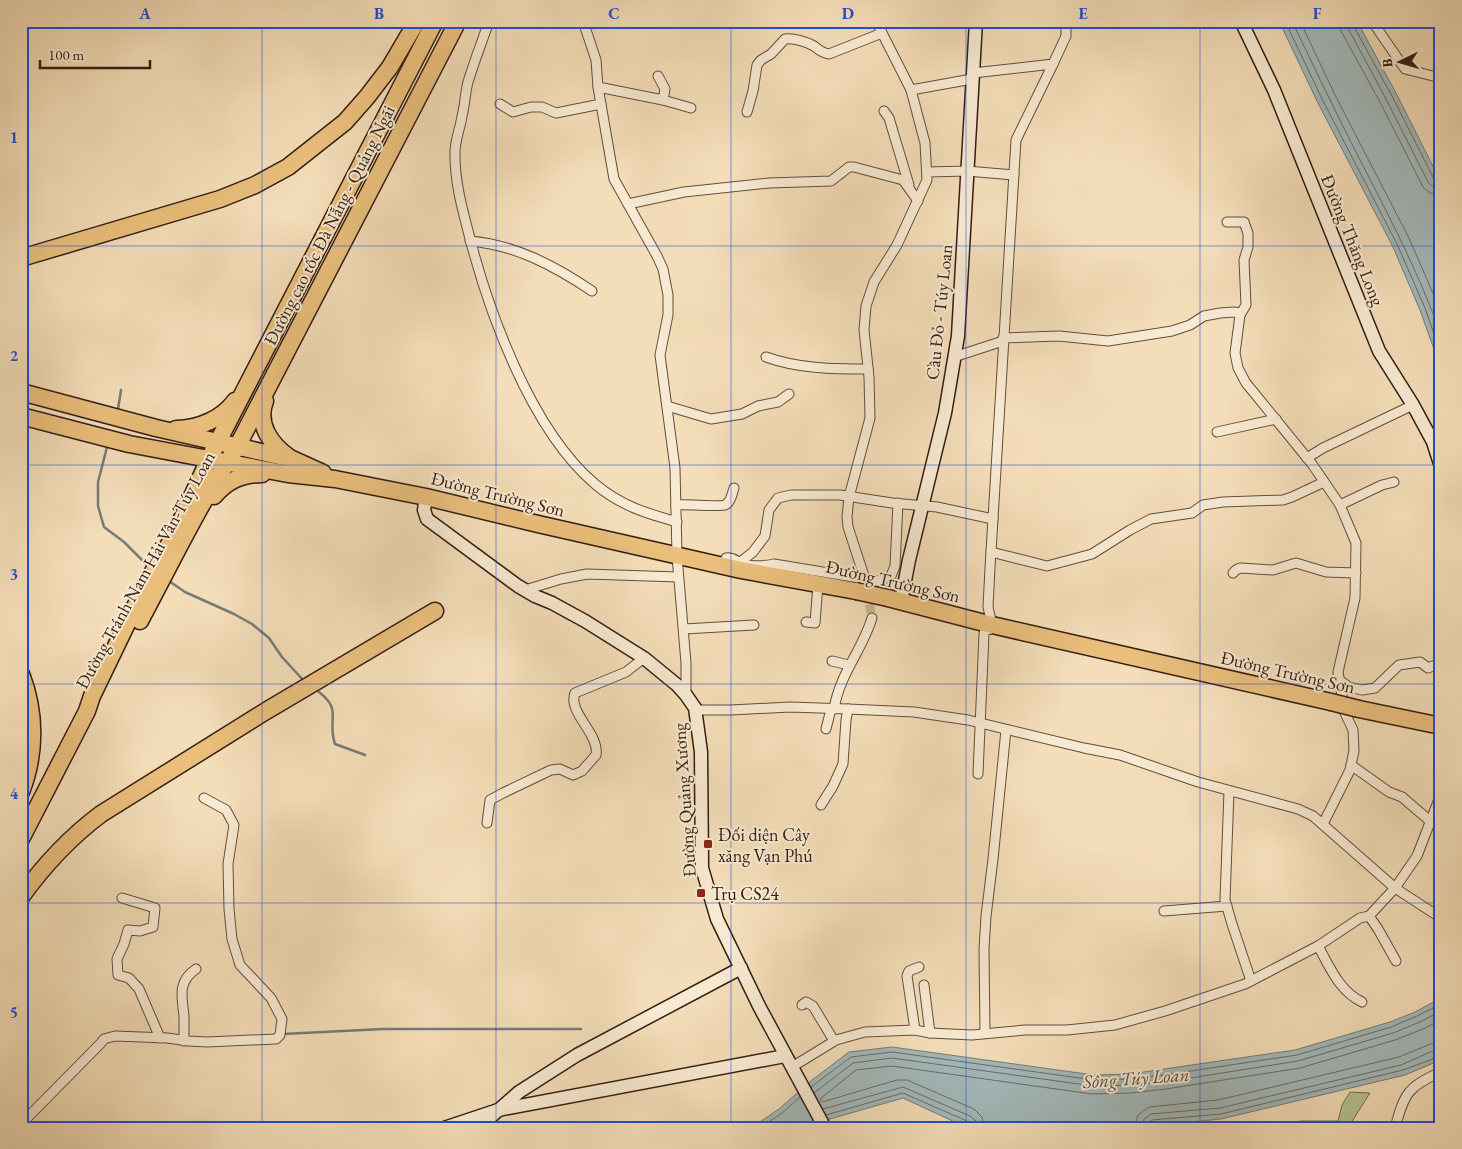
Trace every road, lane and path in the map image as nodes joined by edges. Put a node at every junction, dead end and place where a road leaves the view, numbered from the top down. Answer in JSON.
{"nodes":[{"id":1,"x":417,"y":21,"type":"edge"},
{"id":2,"x":435,"y":21,"type":"edge"},
{"id":3,"x":458,"y":21,"type":"edge"},
{"id":4,"x":489,"y":21,"type":"edge"},
{"id":5,"x":583,"y":21,"type":"edge"},
{"id":6,"x":876,"y":21,"type":"edge"},
{"id":7,"x":976,"y":21,"type":"edge"},
{"id":8,"x":1066,"y":21,"type":"edge"},
{"id":9,"x":1241,"y":21,"type":"edge"},
{"id":10,"x":1372,"y":21,"type":"edge"},
{"id":11,"x":882,"y":33,"type":"junction"},
{"id":12,"x":1053,"y":64,"type":"junction"},
{"id":13,"x":658,"y":76,"type":"dead end"},
{"id":14,"x":973,"y":76,"type":"junction"},
{"id":15,"x":1441,"y":78,"type":"edge"},
{"id":16,"x":598,"y":87,"type":"junction"},
{"id":17,"x":911,"y":90,"type":"junction"},
{"id":18,"x":663,"y":100,"type":"junction"},
{"id":19,"x":500,"y":104,"type":"dead end"},
{"id":20,"x":601,"y":104,"type":"junction"},
{"id":21,"x":691,"y":108,"type":"dead end"},
{"id":22,"x":747,"y":112,"type":"dead end"},
{"id":23,"x":884,"y":112,"type":"dead end"},
{"id":24,"x":967,"y":171,"type":"junction"},
{"id":25,"x":927,"y":172,"type":"junction"},
{"id":26,"x":1014,"y":175,"type":"junction"},
{"id":27,"x":909,"y":187,"type":"junction"},
{"id":28,"x":918,"y":201,"type":"junction"},
{"id":29,"x":628,"y":204,"type":"junction"},
{"id":30,"x":1227,"y":222,"type":"dead end"},
{"id":31,"x":470,"y":241,"type":"junction"},
{"id":32,"x":21,"y":258,"type":"edge"},
{"id":33,"x":592,"y":291,"type":"dead end"},
{"id":34,"x":1241,"y":314,"type":"junction"},
{"id":35,"x":1003,"y":339,"type":"junction"},
{"id":36,"x":265,"y":352,"type":"junction"},
{"id":37,"x":766,"y":357,"type":"dead end"},
{"id":38,"x":954,"y":357,"type":"junction"},
{"id":39,"x":282,"y":361,"type":"junction"},
{"id":40,"x":868,"y":369,"type":"junction"},
{"id":41,"x":21,"y":392,"type":"edge"},
{"id":42,"x":789,"y":394,"type":"dead end"},
{"id":43,"x":1413,"y":404,"type":"junction"},
{"id":44,"x":667,"y":406,"type":"junction"},
{"id":45,"x":21,"y":416,"type":"edge"},
{"id":46,"x":1276,"y":419,"type":"junction"},
{"id":47,"x":136,"y":422,"type":"junction"},
{"id":48,"x":1217,"y":432,"type":"dead end"},
{"id":49,"x":218,"y":443,"type":"junction"},
{"id":50,"x":237,"y":447,"type":"junction"},
{"id":51,"x":1307,"y":458,"type":"junction"},
{"id":52,"x":209,"y":459,"type":"junction"},
{"id":53,"x":227,"y":462,"type":"junction"},
{"id":54,"x":290,"y":466,"type":"junction"},
{"id":55,"x":1441,"y":467,"type":"edge"},
{"id":56,"x":1324,"y":482,"type":"junction"},
{"id":57,"x":1394,"y":482,"type":"dead end"},
{"id":58,"x":734,"y":488,"type":"dead end"},
{"id":59,"x":426,"y":497,"type":"junction"},
{"id":60,"x":849,"y":497,"type":"junction"},
{"id":61,"x":898,"y":503,"type":"junction"},
{"id":62,"x":676,"y":505,"type":"junction"},
{"id":63,"x":1340,"y":505,"type":"junction"},
{"id":64,"x":923,"y":506,"type":"junction"},
{"id":65,"x":992,"y":519,"type":"junction"},
{"id":66,"x":677,"y":522,"type":"junction"},
{"id":67,"x":183,"y":539,"type":"junction"},
{"id":68,"x":990,"y":552,"type":"junction"},
{"id":69,"x":677,"y":556,"type":"junction"},
{"id":70,"x":165,"y":563,"type":"junction"},
{"id":71,"x":742,"y":563,"type":"junction"},
{"id":72,"x":723,"y":566,"type":"junction"},
{"id":73,"x":1233,"y":573,"type":"dead end"},
{"id":74,"x":1356,"y":573,"type":"junction"},
{"id":75,"x":678,"y":577,"type":"junction"},
{"id":76,"x":818,"y":584,"type":"junction"},
{"id":77,"x":860,"y":585,"type":"junction"},
{"id":78,"x":525,"y":590,"type":"junction"},
{"id":79,"x":895,"y":600,"type":"junction"},
{"id":80,"x":432,"y":613,"type":"dead end"},
{"id":81,"x":872,"y":618,"type":"tunnel mouth"},
{"id":82,"x":806,"y":622,"type":"dead end"},
{"id":83,"x":754,"y":625,"type":"dead end"},
{"id":84,"x":992,"y":625,"type":"junction"},
{"id":85,"x":684,"y":629,"type":"junction"},
{"id":86,"x":644,"y":658,"type":"junction"},
{"id":87,"x":1441,"y":660,"type":"edge"},
{"id":88,"x":832,"y":661,"type":"dead end"},
{"id":89,"x":849,"y":665,"type":"junction"},
{"id":90,"x":21,"y":674,"type":"edge"},
{"id":91,"x":1339,"y":680,"type":"junction"},
{"id":92,"x":686,"y":695,"type":"junction"},
{"id":93,"x":832,"y":709,"type":"junction"},
{"id":94,"x":848,"y":709,"type":"junction"},
{"id":95,"x":695,"y":710,"type":"junction"},
{"id":96,"x":981,"y":723,"type":"junction"},
{"id":97,"x":1441,"y":726,"type":"edge"},
{"id":98,"x":826,"y":729,"type":"dead end"},
{"id":99,"x":1006,"y":730,"type":"junction"},
{"id":100,"x":1351,"y":765,"type":"junction"},
{"id":101,"x":978,"y":774,"type":"dead end"},
{"id":102,"x":1229,"y":791,"type":"junction"},
{"id":103,"x":21,"y":792,"type":"edge"},
{"id":104,"x":204,"y":798,"type":"dead end"},
{"id":105,"x":1440,"y":800,"type":"edge"},
{"id":106,"x":821,"y":805,"type":"dead end"},
{"id":107,"x":1430,"y":821,"type":"junction"},
{"id":108,"x":487,"y":822,"type":"dead end"},
{"id":109,"x":1323,"y":824,"type":"junction"},
{"id":110,"x":21,"y":839,"type":"edge"},
{"id":111,"x":1395,"y":888,"type":"junction"},
{"id":112,"x":21,"y":897,"type":"edge"},
{"id":113,"x":122,"y":898,"type":"dead end"},
{"id":114,"x":1227,"y":906,"type":"junction"},
{"id":115,"x":1164,"y":911,"type":"dead end"},
{"id":116,"x":1369,"y":916,"type":"junction"},
{"id":117,"x":1441,"y":918,"type":"edge"},
{"id":118,"x":1318,"y":946,"type":"junction"},
{"id":119,"x":1396,"y":961,"type":"dead end"},
{"id":120,"x":919,"y":966,"type":"dead end"},
{"id":121,"x":741,"y":968,"type":"junction"},
{"id":122,"x":196,"y":969,"type":"dead end"},
{"id":123,"x":1251,"y":981,"type":"junction"},
{"id":124,"x":924,"y":985,"type":"dead end"},
{"id":125,"x":1362,"y":1002,"type":"dead end"},
{"id":126,"x":802,"y":1005,"type":"dead end"},
{"id":127,"x":915,"y":1030,"type":"junction"},
{"id":128,"x":985,"y":1033,"type":"junction"},
{"id":129,"x":930,"y":1034,"type":"junction"},
{"id":130,"x":160,"y":1038,"type":"junction"},
{"id":131,"x":184,"y":1040,"type":"junction"},
{"id":132,"x":834,"y":1041,"type":"junction"},
{"id":133,"x":785,"y":1056,"type":"junction"},
{"id":134,"x":793,"y":1070,"type":"junction"},
{"id":135,"x":1441,"y":1072,"type":"edge"},
{"id":136,"x":498,"y":1110,"type":"junction"},
{"id":137,"x":21,"y":1124,"type":"edge"},
{"id":138,"x":824,"y":1126,"type":"edge"},
{"id":139,"x":444,"y":1128,"type":"edge"},
{"id":140,"x":478,"y":1128,"type":"edge"},
{"id":141,"x":1395,"y":1128,"type":"edge"}],
"edges":[{"from":1,"to":32,"type":"highway"},
{"from":2,"to":36,"type":"highway","name":"Đường cao tốc Đà Nẵng - Quảng Ngãi"},
{"from":3,"to":39,"type":"highway","name":"Đường cao tốc Đà Nẵng - Quảng Ngãi"},
{"from":4,"to":31,"type":"street"},
{"from":5,"to":16,"type":"street"},
{"from":6,"to":11,"type":"street"},
{"from":7,"to":14,"type":"street","name":"Cầu Đỏ - Túy Loan"},
{"from":8,"to":12,"type":"street"},
{"from":9,"to":43,"type":"street","name":"Đường Thăng Long"},
{"from":10,"to":15,"type":"street"},
{"from":11,"to":17,"type":"street"},
{"from":11,"to":22,"type":"street"},
{"from":12,"to":14,"type":"street"},
{"from":12,"to":26,"type":"street"},
{"from":13,"to":18,"type":"street"},
{"from":14,"to":17,"type":"street"},
{"from":14,"to":24,"type":"street","name":"Cầu Đỏ - Túy Loan"},
{"from":16,"to":18,"type":"street"},
{"from":16,"to":20,"type":"street"},
{"from":17,"to":25,"type":"street"},
{"from":18,"to":21,"type":"street"},
{"from":19,"to":20,"type":"street"},
{"from":20,"to":29,"type":"street"},
{"from":23,"to":27,"type":"street"},
{"from":24,"to":25,"type":"street"},
{"from":24,"to":26,"type":"street"},
{"from":24,"to":38,"type":"street","name":"Cầu Đỏ - Túy Loan"},
{"from":25,"to":28,"type":"street"},
{"from":26,"to":35,"type":"street"},
{"from":27,"to":28,"type":"street"},
{"from":27,"to":29,"type":"street"},
{"from":28,"to":40,"type":"street"},
{"from":29,"to":44,"type":"street"},
{"from":30,"to":34,"type":"street"},
{"from":31,"to":33,"type":"street"},
{"from":31,"to":66,"type":"street"},
{"from":34,"to":35,"type":"street"},
{"from":34,"to":46,"type":"street"},
{"from":35,"to":38,"type":"street"},
{"from":35,"to":65,"type":"street"},
{"from":36,"to":47,"type":"highway"},
{"from":36,"to":49,"type":"highway","name":"Đường cao tốc Đà Nẵng - Quảng Ngãi"},
{"from":37,"to":40,"type":"street"},
{"from":38,"to":64,"type":"street","name":"Cầu Đỏ - Túy Loan"},
{"from":39,"to":50,"type":"highway","name":"Đường cao tốc Đà Nẵng - Quảng Ngãi"},
{"from":39,"to":54,"type":"highway"},
{"from":40,"to":60,"type":"street"},
{"from":41,"to":47,"type":"highway","name":"Đường Trường Sơn"},
{"from":42,"to":44,"type":"street"},
{"from":43,"to":51,"type":"street"},
{"from":43,"to":55,"type":"street","name":"Đường Thăng Long"},
{"from":44,"to":62,"type":"street"},
{"from":45,"to":52,"type":"highway","name":"Đường Trường Sơn"},
{"from":46,"to":48,"type":"street"},
{"from":46,"to":51,"type":"street"},
{"from":47,"to":49,"type":"highway","name":"Đường Trường Sơn"},
{"from":49,"to":50,"type":"highway","name":"Đường Trường Sơn"},
{"from":49,"to":52,"type":"highway","name":"Đường cao tốc Đà Nẵng - Quảng Ngãi"},
{"from":50,"to":53,"type":"highway","name":"Đường Tránh Nam Hải Vân-Túy Loan"},
{"from":50,"to":54,"type":"highway","name":"Đường Trường Sơn"},
{"from":51,"to":56,"type":"street"},
{"from":52,"to":53,"type":"highway","name":"Đường Trường Sơn"},
{"from":52,"to":70,"type":"highway","name":"Đường Tránh Nam Hải Vân-Túy Loan"},
{"from":53,"to":54,"type":"highway","name":"Đường Trường Sơn"},
{"from":53,"to":67,"type":"highway","name":"Đường Tránh Nam Hải Vân-Túy Loan"},
{"from":54,"to":59,"type":"highway","name":"Đường Trường Sơn"},
{"from":54,"to":67,"type":"highway"},
{"from":56,"to":63,"type":"street"},
{"from":56,"to":68,"type":"street"},
{"from":57,"to":63,"type":"street"},
{"from":58,"to":62,"type":"street"},
{"from":59,"to":69,"type":"highway","name":"Đường Trường Sơn"},
{"from":59,"to":78,"type":"street","name":"Đường Quảng Xương"},
{"from":60,"to":61,"type":"street"},
{"from":60,"to":71,"type":"street"},
{"from":60,"to":77,"type":"street"},
{"from":61,"to":64,"type":"street"},
{"from":61,"to":77,"type":"street"},
{"from":62,"to":66,"type":"street"},
{"from":63,"to":74,"type":"street"},
{"from":64,"to":65,"type":"street"},
{"from":64,"to":79,"type":"street","name":"Cầu Đỏ - Túy Loan"},
{"from":65,"to":68,"type":"street"},
{"from":66,"to":69,"type":"street"},
{"from":67,"to":70,"type":"highway","name":"Đường Tránh Nam Hải Vân-Túy Loan"},
{"from":68,"to":84,"type":"street"},
{"from":69,"to":72,"type":"highway","name":"Đường Trường Sơn"},
{"from":69,"to":75,"type":"street"},
{"from":70,"to":110,"type":"highway","name":"Đường Tránh Nam Hải Vân-Túy Loan"},
{"from":71,"to":72,"type":"street"},
{"from":71,"to":77,"type":"street"},
{"from":72,"to":76,"type":"highway","name":"Đường Trường Sơn"},
{"from":73,"to":74,"type":"street"},
{"from":74,"to":91,"type":"street"},
{"from":75,"to":78,"type":"street"},
{"from":75,"to":85,"type":"street"},
{"from":76,"to":77,"type":"highway","name":"Đường Trường Sơn"},
{"from":76,"to":82,"type":"street"},
{"from":77,"to":79,"type":"highway","name":"Đường Trường Sơn","bridge":true},
{"from":78,"to":86,"type":"street","name":"Đường Quảng Xương"},
{"from":79,"to":84,"type":"highway","name":"Đường Trường Sơn"},
{"from":80,"to":112,"type":"highway"},
{"from":81,"to":89,"type":"street"},
{"from":83,"to":85,"type":"street"},
{"from":84,"to":96,"type":"street"},
{"from":84,"to":97,"type":"highway","name":"Đường Trường Sơn","bridge":true},
{"from":85,"to":92,"type":"street"},
{"from":86,"to":92,"type":"street","name":"Đường Quảng Xương"},
{"from":86,"to":108,"type":"street"},
{"from":87,"to":91,"type":"street"},
{"from":88,"to":89,"type":"street"},
{"from":89,"to":93,"type":"street"},
{"from":90,"to":103,"type":"highway"},
{"from":91,"to":100,"type":"street"},
{"from":92,"to":95,"type":"street","name":"Đường Quảng Xương"},
{"from":93,"to":94,"type":"street"},
{"from":93,"to":95,"type":"street"},
{"from":93,"to":98,"type":"street"},
{"from":94,"to":96,"type":"street"},
{"from":94,"to":106,"type":"street"},
{"from":95,"to":121,"type":"street","name":"Đường Quảng Xương"},
{"from":96,"to":99,"type":"street"},
{"from":96,"to":101,"type":"street"},
{"from":99,"to":102,"type":"street"},
{"from":99,"to":128,"type":"street"},
{"from":100,"to":107,"type":"street"},
{"from":100,"to":109,"type":"street"},
{"from":102,"to":109,"type":"street"},
{"from":102,"to":114,"type":"street"},
{"from":104,"to":131,"type":"street"},
{"from":105,"to":107,"type":"street"},
{"from":107,"to":111,"type":"street"},
{"from":109,"to":111,"type":"street"},
{"from":111,"to":116,"type":"street"},
{"from":111,"to":117,"type":"street"},
{"from":113,"to":130,"type":"street"},
{"from":114,"to":115,"type":"street"},
{"from":114,"to":123,"type":"street"},
{"from":116,"to":118,"type":"street"},
{"from":116,"to":119,"type":"street"},
{"from":118,"to":123,"type":"street"},
{"from":118,"to":125,"type":"street"},
{"from":120,"to":127,"type":"street"},
{"from":121,"to":133,"type":"street","name":"Đường Quảng Xương"},
{"from":121,"to":136,"type":"street"},
{"from":122,"to":131,"type":"street"},
{"from":123,"to":128,"type":"street"},
{"from":124,"to":129,"type":"street"},
{"from":126,"to":132,"type":"street"},
{"from":127,"to":129,"type":"street"},
{"from":127,"to":132,"type":"street"},
{"from":128,"to":129,"type":"street"},
{"from":130,"to":131,"type":"street"},
{"from":130,"to":137,"type":"street"},
{"from":132,"to":134,"type":"street"},
{"from":133,"to":134,"type":"street","name":"Đường Quảng Xương"},
{"from":133,"to":136,"type":"street"},
{"from":134,"to":138,"type":"street","name":"Đường Quảng Xương"},
{"from":135,"to":141,"type":"street"},
{"from":136,"to":139,"type":"street"},
{"from":136,"to":140,"type":"street"}]}
